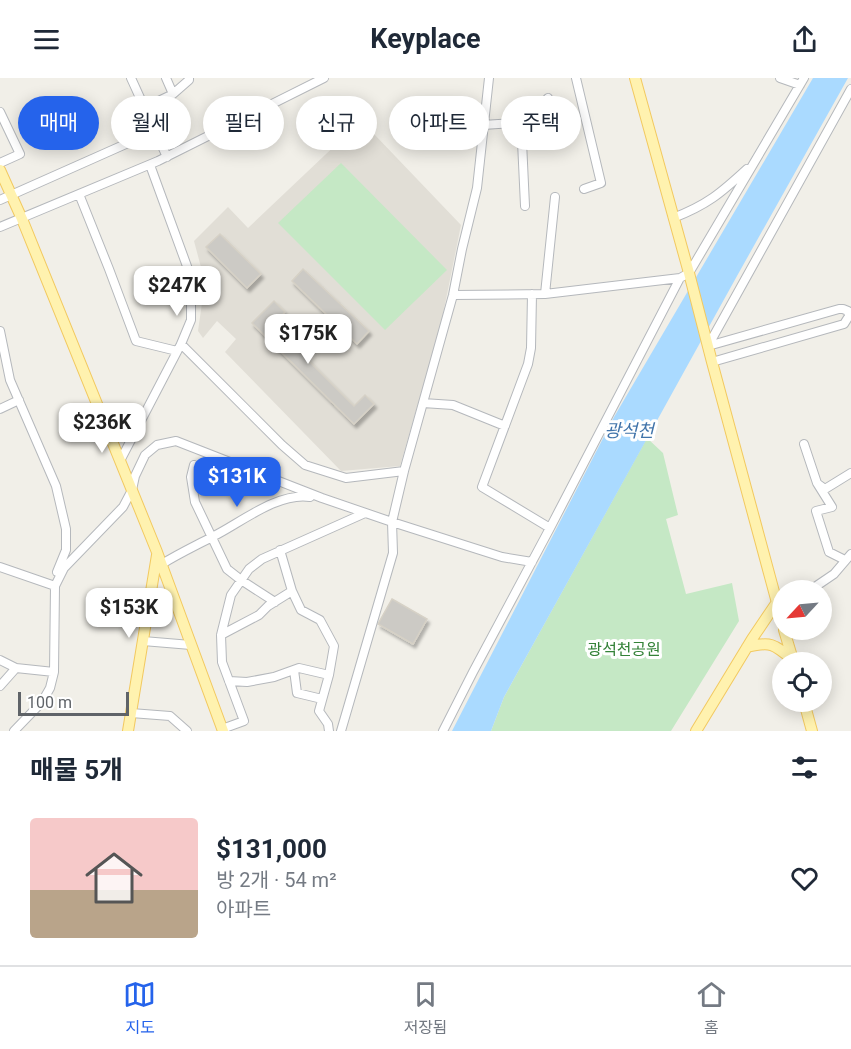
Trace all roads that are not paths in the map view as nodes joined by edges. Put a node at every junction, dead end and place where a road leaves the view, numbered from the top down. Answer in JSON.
{"nodes":[{"id":1,"x":131,"y":78,"type":"edge"},
{"id":2,"x":166,"y":78,"type":"edge"},
{"id":3,"x":189,"y":78,"type":"edge"},
{"id":4,"x":324,"y":78,"type":"edge"},
{"id":5,"x":489,"y":78,"type":"edge"},
{"id":6,"x":576,"y":78,"type":"edge"},
{"id":7,"x":635,"y":78,"type":"edge"},
{"id":8,"x":780,"y":78,"type":"edge"},
{"id":9,"x":802,"y":81,"type":"edge"},
{"id":10,"x":851,"y":89,"type":"edge"},
{"id":11,"x":173,"y":94,"type":"junction"},
{"id":12,"x":139,"y":96,"type":"edge"},
{"id":13,"x":169,"y":96,"type":"edge"},
{"id":14,"x":487,"y":96,"type":"edge"},
{"id":15,"x":0,"y":112,"type":"edge"},
{"id":16,"x":111,"y":150,"type":"edge"},
{"id":17,"x":163,"y":150,"type":"edge"},
{"id":18,"x":481,"y":150,"type":"edge"},
{"id":19,"x":522,"y":150,"type":"edge"},
{"id":20,"x":166,"y":157,"type":"junction"},
{"id":21,"x":755,"y":161,"type":"junction"},
{"id":22,"x":0,"y":163,"type":"edge"},
{"id":23,"x":150,"y":165,"type":"junction"},
{"id":24,"x":0,"y":170,"type":"edge"},
{"id":25,"x":585,"y":189,"type":"dead end"},
{"id":26,"x":7,"y":194,"type":"edge"},
{"id":27,"x":79,"y":195,"type":"junction"},
{"id":28,"x":555,"y":197,"type":"dead end"},
{"id":29,"x":0,"y":200,"type":"edge"},
{"id":30,"x":525,"y":206,"type":"dead end"},
{"id":31,"x":673,"y":218,"type":"junction"},
{"id":32,"x":22,"y":219,"type":"junction"},
{"id":33,"x":0,"y":227,"type":"edge"},
{"id":34,"x":686,"y":277,"type":"junction"},
{"id":35,"x":532,"y":294,"type":"junction"},
{"id":36,"x":545,"y":294,"type":"junction"},
{"id":37,"x":453,"y":295,"type":"junction"},
{"id":38,"x":851,"y":301,"type":"edge"},
{"id":39,"x":839,"y":309,"type":"junction"},
{"id":40,"x":847,"y":323,"type":"edge"},
{"id":41,"x":0,"y":332,"type":"edge"},
{"id":42,"x":708,"y":346,"type":"junction"},
{"id":43,"x":179,"y":347,"type":"junction"},
{"id":44,"x":712,"y":362,"type":"junction"},
{"id":45,"x":19,"y":400,"type":"junction"},
{"id":46,"x":423,"y":403,"type":"junction"},
{"id":47,"x":0,"y":409,"type":"edge"},
{"id":48,"x":505,"y":426,"type":"junction"},
{"id":49,"x":804,"y":444,"type":"dead end"},
{"id":50,"x":120,"y":461,"type":"junction"},
{"id":51,"x":194,"y":465,"type":"dead end"},
{"id":52,"x":404,"y":471,"type":"junction"},
{"id":53,"x":851,"y":473,"type":"edge"},
{"id":54,"x":818,"y":483,"type":"junction"},
{"id":55,"x":132,"y":490,"type":"junction"},
{"id":56,"x":322,"y":498,"type":"junction"},
{"id":57,"x":365,"y":513,"type":"junction"},
{"id":58,"x":392,"y":522,"type":"junction"},
{"id":59,"x":550,"y":528,"type":"junction"},
{"id":60,"x":212,"y":537,"type":"junction"},
{"id":61,"x":280,"y":550,"type":"junction"},
{"id":62,"x":157,"y":552,"type":"junction"},
{"id":63,"x":848,"y":557,"type":"edge"},
{"id":64,"x":532,"y":561,"type":"junction"},
{"id":65,"x":162,"y":564,"type":"junction"},
{"id":66,"x":0,"y":567,"type":"edge"},
{"id":67,"x":241,"y":580,"type":"junction"},
{"id":68,"x":774,"y":580,"type":"edge"},
{"id":69,"x":825,"y":580,"type":"edge"},
{"id":70,"x":53,"y":586,"type":"junction"},
{"id":71,"x":292,"y":591,"type":"junction"},
{"id":72,"x":275,"y":602,"type":"junction"},
{"id":73,"x":772,"y":613,"type":"edge"},
{"id":74,"x":221,"y":635,"type":"junction"},
{"id":75,"x":143,"y":641,"type":"junction"},
{"id":76,"x":191,"y":645,"type":"junction"},
{"id":77,"x":747,"y":647,"type":"junction"},
{"id":78,"x":782,"y":652,"type":"edge"},
{"id":79,"x":0,"y":660,"type":"edge"},
{"id":80,"x":16,"y":668,"type":"junction"},
{"id":81,"x":294,"y":670,"type":"junction"},
{"id":82,"x":54,"y":672,"type":"junction"},
{"id":83,"x":329,"y":675,"type":"junction"},
{"id":84,"x":229,"y":681,"type":"junction"},
{"id":85,"x":0,"y":686,"type":"edge"},
{"id":86,"x":322,"y":699,"type":"junction"},
{"id":87,"x":807,"y":712,"type":"edge"},
{"id":88,"x":131,"y":713,"type":"junction"},
{"id":89,"x":222,"y":730,"type":"edge"},
{"id":90,"x":15,"y":731,"type":"edge"},
{"id":91,"x":128,"y":731,"type":"edge"},
{"id":92,"x":187,"y":731,"type":"edge"},
{"id":93,"x":329,"y":731,"type":"edge"},
{"id":94,"x":340,"y":731,"type":"edge"},
{"id":95,"x":443,"y":731,"type":"edge"},
{"id":96,"x":696,"y":731,"type":"edge"},
{"id":97,"x":812,"y":731,"type":"edge"}],
"edges":[{"from":1,"to":12,"type":"street"},
{"from":2,"to":11,"type":"street"},
{"from":3,"to":11,"type":"street"},
{"from":4,"to":20,"type":"street"},
{"from":5,"to":14,"type":"street"},
{"from":6,"to":25,"type":"street"},
{"from":7,"to":31,"type":"main road"},
{"from":8,"to":9,"type":"street"},
{"from":9,"to":21,"type":"street"},
{"from":10,"to":42,"type":"street"},
{"from":11,"to":13,"type":"street"},
{"from":15,"to":22,"type":"street"},
{"from":16,"to":26,"type":"street"},
{"from":17,"to":20,"type":"street"},
{"from":18,"to":37,"type":"street"},
{"from":19,"to":30,"type":"street"},
{"from":20,"to":23,"type":"street"},
{"from":21,"to":31,"type":"street"},
{"from":21,"to":34,"type":"street"},
{"from":23,"to":27,"type":"street"},
{"from":23,"to":43,"type":"street"},
{"from":24,"to":26,"type":"main road"},
{"from":26,"to":29,"type":"street"},
{"from":26,"to":32,"type":"main road"},
{"from":27,"to":32,"type":"street"},
{"from":27,"to":43,"type":"street"},
{"from":28,"to":36,"type":"street"},
{"from":31,"to":34,"type":"main road"},
{"from":32,"to":33,"type":"street"},
{"from":32,"to":50,"type":"main road"},
{"from":34,"to":36,"type":"street"},
{"from":34,"to":42,"type":"main road"},
{"from":34,"to":59,"type":"street"},
{"from":35,"to":36,"type":"street"},
{"from":35,"to":37,"type":"street"},
{"from":35,"to":48,"type":"street"},
{"from":37,"to":46,"type":"street"},
{"from":38,"to":39,"type":"street"},
{"from":39,"to":40,"type":"street"},
{"from":39,"to":42,"type":"street"},
{"from":40,"to":44,"type":"street"},
{"from":41,"to":45,"type":"street"},
{"from":42,"to":44,"type":"main road"},
{"from":43,"to":50,"type":"street"},
{"from":43,"to":52,"type":"street"},
{"from":44,"to":68,"type":"main road"},
{"from":45,"to":47,"type":"street"},
{"from":45,"to":70,"type":"street"},
{"from":46,"to":48,"type":"street"},
{"from":46,"to":52,"type":"street"},
{"from":48,"to":59,"type":"street"},
{"from":49,"to":54,"type":"street"},
{"from":50,"to":55,"type":"main road"},
{"from":51,"to":60,"type":"street"},
{"from":52,"to":58,"type":"street"},
{"from":53,"to":54,"type":"street"},
{"from":54,"to":63,"type":"street"},
{"from":55,"to":56,"type":"street"},
{"from":55,"to":62,"type":"main road"},
{"from":55,"to":70,"type":"street"},
{"from":56,"to":57,"type":"street"},
{"from":56,"to":60,"type":"street"},
{"from":57,"to":58,"type":"street"},
{"from":57,"to":61,"type":"street"},
{"from":58,"to":64,"type":"street"},
{"from":58,"to":94,"type":"street"},
{"from":59,"to":64,"type":"street"},
{"from":60,"to":65,"type":"street"},
{"from":60,"to":67,"type":"street"},
{"from":61,"to":67,"type":"street"},
{"from":61,"to":71,"type":"street"},
{"from":62,"to":65,"type":"main road"},
{"from":62,"to":75,"type":"main road"},
{"from":63,"to":69,"type":"street"},
{"from":64,"to":95,"type":"street"},
{"from":65,"to":76,"type":"main road"},
{"from":66,"to":70,"type":"street"},
{"from":67,"to":72,"type":"street"},
{"from":67,"to":74,"type":"street"},
{"from":70,"to":82,"type":"street"},
{"from":71,"to":72,"type":"street"},
{"from":71,"to":83,"type":"street"},
{"from":72,"to":74,"type":"street"},
{"from":73,"to":77,"type":"main road"},
{"from":74,"to":84,"type":"street"},
{"from":75,"to":76,"type":"street"},
{"from":75,"to":88,"type":"main road"},
{"from":76,"to":89,"type":"main road"},
{"from":77,"to":78,"type":"main road"},
{"from":77,"to":96,"type":"main road"},
{"from":79,"to":80,"type":"street"},
{"from":80,"to":82,"type":"street"},
{"from":80,"to":85,"type":"street"},
{"from":81,"to":83,"type":"street"},
{"from":81,"to":84,"type":"street"},
{"from":81,"to":86,"type":"street"},
{"from":82,"to":90,"type":"street"},
{"from":83,"to":86,"type":"street"},
{"from":84,"to":89,"type":"street"},
{"from":86,"to":93,"type":"street"},
{"from":87,"to":97,"type":"main road"},
{"from":88,"to":91,"type":"main road"},
{"from":88,"to":92,"type":"street"}]}
